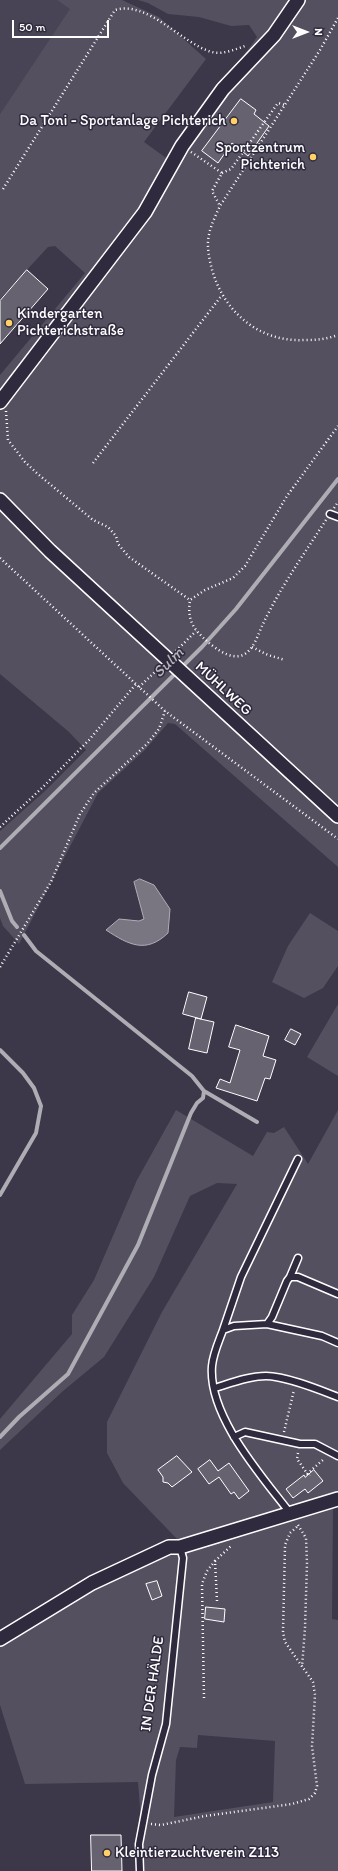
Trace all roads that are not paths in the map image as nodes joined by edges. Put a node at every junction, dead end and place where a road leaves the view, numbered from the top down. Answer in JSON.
{"nodes":[{"id":1,"x":298,"y":0,"type":"edge"},
{"id":2,"x":3,"y":398,"type":"edge"},
{"id":3,"x":0,"y":500,"type":"edge"},
{"id":4,"x":330,"y":514,"type":"road end"},
{"id":5,"x":338,"y":517,"type":"edge"},
{"id":6,"x":338,"y":816,"type":"edge"},
{"id":7,"x":298,"y":1159,"type":"dead end"},
{"id":8,"x":298,"y":1258,"type":"dead end"},
{"id":9,"x":290,"y":1277,"type":"junction"},
{"id":10,"x":338,"y":1294,"type":"edge"},
{"id":11,"x":267,"y":1324,"type":"junction"},
{"id":12,"x":223,"y":1330,"type":"junction"},
{"id":13,"x":338,"y":1343,"type":"edge"},
{"id":14,"x":215,"y":1388,"type":"junction"},
{"id":15,"x":338,"y":1397,"type":"edge"},
{"id":16,"x":234,"y":1437,"type":"junction"},
{"id":17,"x":338,"y":1456,"type":"edge"},
{"id":18,"x":338,"y":1499,"type":"edge"},
{"id":19,"x":290,"y":1513,"type":"junction"},
{"id":20,"x":180,"y":1547,"type":"junction"},
{"id":21,"x":0,"y":1639,"type":"edge"},
{"id":22,"x":140,"y":1871,"type":"edge"}],
"edges":[{"from":1,"to":2,"type":"street"},
{"from":3,"to":6,"type":"street","name":"MÜHLWEG"},
{"from":4,"to":5,"type":"lane"},
{"from":7,"to":12,"type":"lane"},
{"from":8,"to":9,"type":"lane"},
{"from":9,"to":10,"type":"lane"},
{"from":9,"to":11,"type":"lane"},
{"from":11,"to":12,"type":"lane"},
{"from":11,"to":13,"type":"lane"},
{"from":12,"to":14,"type":"lane"},
{"from":14,"to":15,"type":"lane"},
{"from":14,"to":16,"type":"lane"},
{"from":16,"to":17,"type":"lane"},
{"from":16,"to":19,"type":"lane"},
{"from":18,"to":19,"type":"street"},
{"from":19,"to":20,"type":"street"},
{"from":20,"to":21,"type":"street"},
{"from":20,"to":22,"type":"lane","name":"IN DER HÄLDE"}]}
